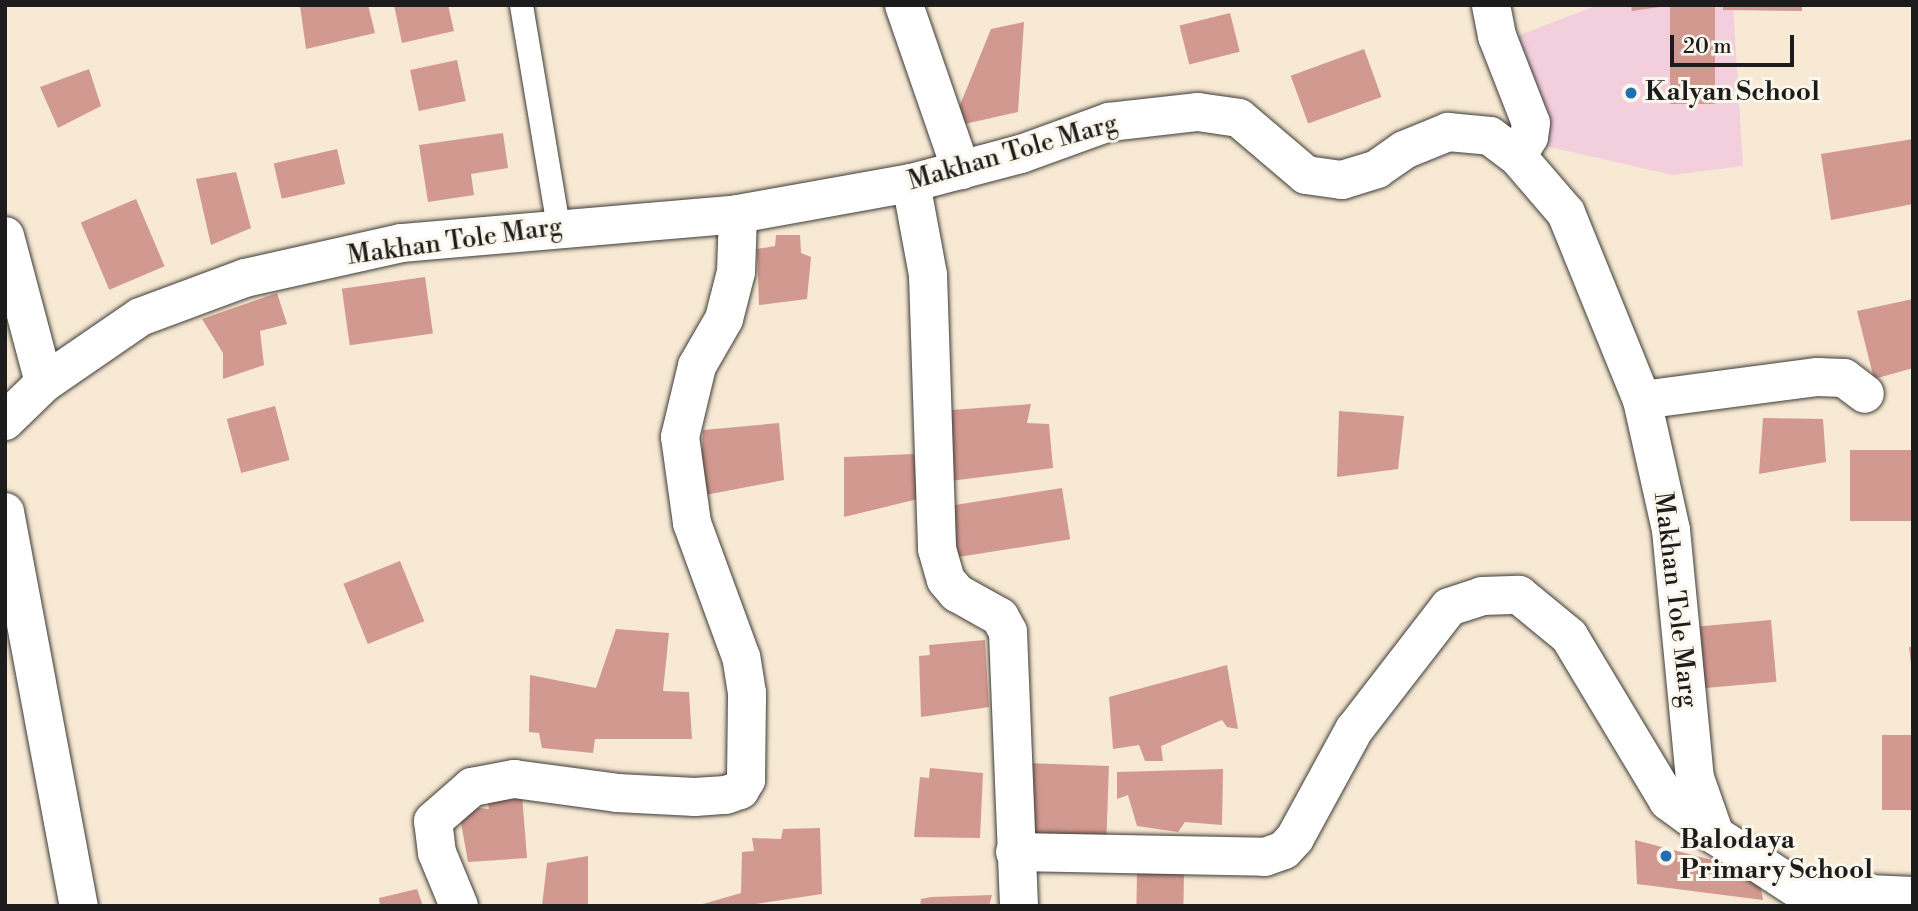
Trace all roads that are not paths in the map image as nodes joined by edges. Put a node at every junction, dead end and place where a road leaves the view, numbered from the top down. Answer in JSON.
{"nodes":[{"id":1,"x":521,"y":5,"type":"edge"},
{"id":2,"x":904,"y":5,"type":"edge"},
{"id":3,"x":1491,"y":5,"type":"edge"},
{"id":4,"x":1517,"y":156,"type":"junction"},
{"id":5,"x":961,"y":170,"type":"junction"},
{"id":6,"x":911,"y":183,"type":"junction"},
{"id":7,"x":738,"y":214,"type":"junction"},
{"id":8,"x":558,"y":227,"type":"junction"},
{"id":9,"x":5,"y":236,"type":"edge"},
{"id":10,"x":44,"y":383,"type":"junction"},
{"id":11,"x":1865,"y":394,"type":"dead end"},
{"id":12,"x":1642,"y":400,"type":"junction"},
{"id":13,"x":5,"y":421,"type":"edge"},
{"id":14,"x":5,"y":512,"type":"edge"},
{"id":15,"x":1715,"y":835,"type":"junction"},
{"id":16,"x":1015,"y":852,"type":"junction"},
{"id":17,"x":1913,"y":896,"type":"edge"},
{"id":18,"x":1792,"y":898,"type":"edge"},
{"id":19,"x":79,"y":906,"type":"edge"},
{"id":20,"x":459,"y":906,"type":"edge"},
{"id":21,"x":1019,"y":906,"type":"edge"}],
"edges":[{"from":1,"to":8,"type":"lane"},
{"from":2,"to":5,"type":"street"},
{"from":3,"to":4,"type":"street"},
{"from":4,"to":5,"type":"street","name":"Makhan Tole Marg"},
{"from":4,"to":12,"type":"street","name":"Makhan Tole Marg"},
{"from":5,"to":6,"type":"street","name":"Makhan Tole Marg"},
{"from":6,"to":7,"type":"street","name":"Makhan Tole Marg"},
{"from":6,"to":16,"type":"street"},
{"from":7,"to":8,"type":"street","name":"Makhan Tole Marg"},
{"from":7,"to":20,"type":"street"},
{"from":8,"to":10,"type":"street","name":"Makhan Tole Marg"},
{"from":9,"to":10,"type":"street"},
{"from":10,"to":13,"type":"street","name":"Makhan Tole Marg"},
{"from":11,"to":12,"type":"street"},
{"from":12,"to":15,"type":"street","name":"Makhan Tole Marg"},
{"from":14,"to":19,"type":"street"},
{"from":15,"to":16,"type":"street"},
{"from":15,"to":18,"type":"street"},
{"from":16,"to":21,"type":"street"},
{"from":17,"to":18,"type":"street"}]}
